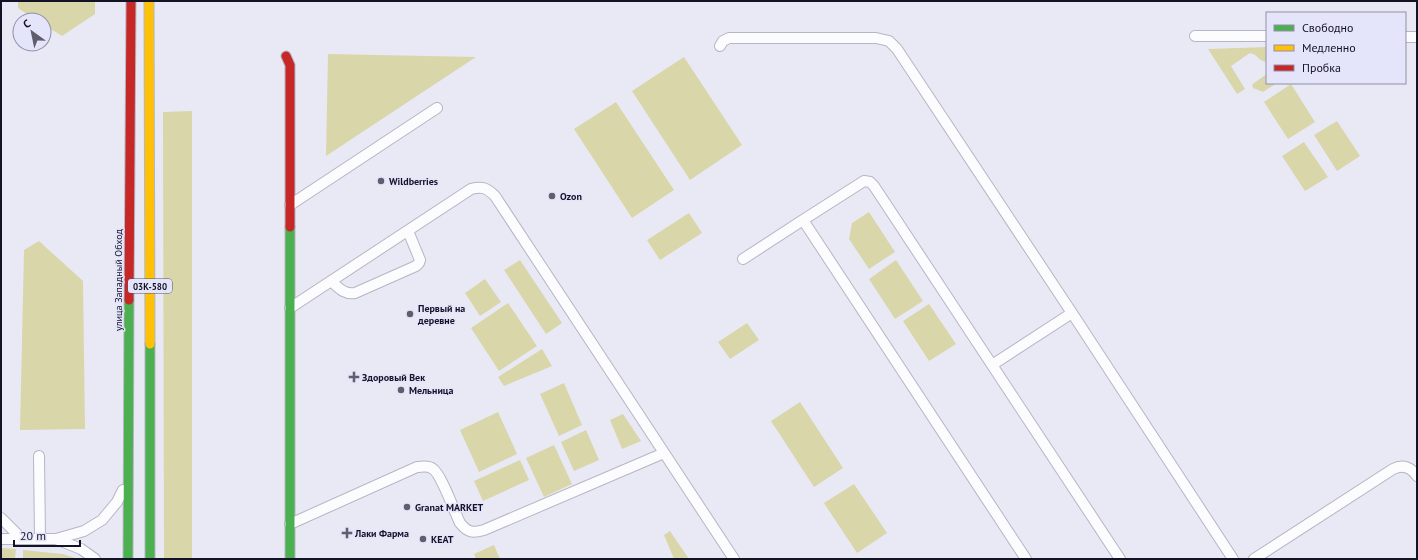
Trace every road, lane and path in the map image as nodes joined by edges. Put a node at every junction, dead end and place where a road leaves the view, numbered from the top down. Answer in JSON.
{"nodes":[{"id":1,"x":131,"y":1,"type":"edge"},
{"id":2,"x":149,"y":1,"type":"edge"},
{"id":3,"x":1195,"y":36,"type":"dead end"},
{"id":4,"x":1266,"y":36,"type":"edge"},
{"id":5,"x":1406,"y":37,"type":"edge"},
{"id":6,"x":1417,"y":37,"type":"edge"},
{"id":7,"x":720,"y":46,"type":"dead end"},
{"id":8,"x":286,"y":56,"type":"dead end"},
{"id":9,"x":437,"y":108,"type":"dead end"},
{"id":10,"x":290,"y":205,"type":"junction"},
{"id":11,"x":803,"y":220,"type":"junction"},
{"id":12,"x":408,"y":231,"type":"junction"},
{"id":13,"x":743,"y":259,"type":"dead end"},
{"id":14,"x":331,"y":281,"type":"junction"},
{"id":15,"x":290,"y":308,"type":"junction"},
{"id":16,"x":1072,"y":313,"type":"junction"},
{"id":17,"x":992,"y":365,"type":"junction"},
{"id":18,"x":664,"y":453,"type":"junction"},
{"id":19,"x":39,"y":456,"type":"dead end"},
{"id":20,"x":1417,"y":476,"type":"edge"},
{"id":21,"x":128,"y":480,"type":"junction"},
{"id":22,"x":1,"y":518,"type":"edge"},
{"id":23,"x":290,"y":524,"type":"junction"},
{"id":24,"x":1,"y":539,"type":"edge"},
{"id":25,"x":22,"y":539,"type":"junction"},
{"id":26,"x":40,"y":539,"type":"junction"},
{"id":27,"x":56,"y":539,"type":"junction"},
{"id":28,"x":95,"y":559,"type":"edge"},
{"id":29,"x":128,"y":559,"type":"edge"},
{"id":30,"x":150,"y":559,"type":"edge"},
{"id":31,"x":290,"y":559,"type":"edge"},
{"id":32,"x":734,"y":559,"type":"edge"},
{"id":33,"x":1026,"y":559,"type":"edge"},
{"id":34,"x":1120,"y":559,"type":"edge"},
{"id":35,"x":1234,"y":559,"type":"edge"},
{"id":36,"x":1254,"y":559,"type":"edge"}],
"edges":[{"from":1,"to":21,"type":"main road","name":"улица Западный Обход","number":"03К-580"},
{"from":2,"to":30,"type":"main road","number":"03К-580"},
{"from":3,"to":4,"type":"lane"},
{"from":5,"to":6,"type":"lane"},
{"from":7,"to":16,"type":"lane"},
{"from":8,"to":10,"type":"main road"},
{"from":9,"to":10,"type":"lane"},
{"from":10,"to":15,"type":"main road"},
{"from":11,"to":13,"type":"lane"},
{"from":11,"to":17,"type":"lane"},
{"from":11,"to":33,"type":"lane"},
{"from":12,"to":14,"type":"lane"},
{"from":12,"to":14,"type":"lane"},
{"from":12,"to":18,"type":"lane"},
{"from":14,"to":15,"type":"lane"},
{"from":15,"to":23,"type":"main road"},
{"from":16,"to":17,"type":"lane"},
{"from":16,"to":35,"type":"lane"},
{"from":17,"to":34,"type":"lane"},
{"from":18,"to":23,"type":"lane"},
{"from":18,"to":32,"type":"lane"},
{"from":19,"to":26,"type":"lane"},
{"from":20,"to":36,"type":"lane"},
{"from":21,"to":27,"type":"lane"},
{"from":21,"to":29,"type":"main road","name":"улица Западный Обход","number":"03К-580"},
{"from":22,"to":25,"type":"lane"},
{"from":23,"to":31,"type":"main road"},
{"from":24,"to":25,"type":"lane"},
{"from":25,"to":26,"type":"lane"},
{"from":26,"to":27,"type":"lane"},
{"from":27,"to":28,"type":"lane"}]}
